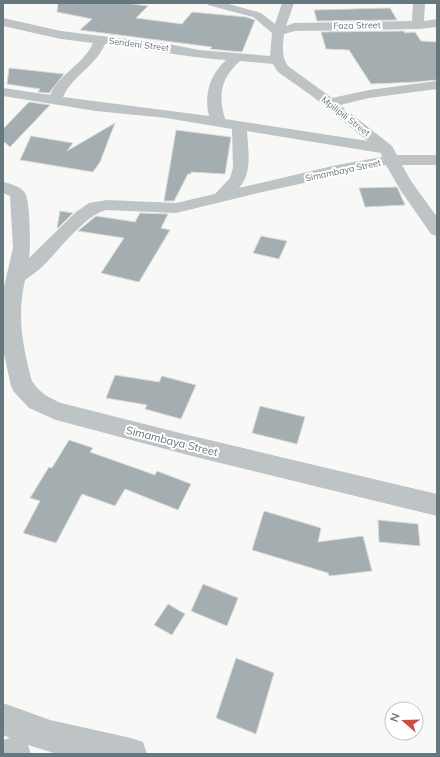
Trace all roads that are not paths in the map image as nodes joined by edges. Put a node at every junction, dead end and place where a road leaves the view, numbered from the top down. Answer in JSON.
{"nodes":[{"id":1,"x":212,"y":3,"type":"edge"},
{"id":2,"x":288,"y":3,"type":"edge"},
{"id":3,"x":419,"y":3,"type":"edge"},
{"id":4,"x":3,"y":22,"type":"edge"},
{"id":5,"x":437,"y":23,"type":"edge"},
{"id":6,"x":418,"y":25,"type":"junction"},
{"id":7,"x":27,"y":29,"type":"junction"},
{"id":8,"x":278,"y":32,"type":"junction"},
{"id":9,"x":3,"y":34,"type":"edge"},
{"id":10,"x":100,"y":40,"type":"junction"},
{"id":11,"x":237,"y":57,"type":"junction"},
{"id":12,"x":276,"y":60,"type":"junction"},
{"id":13,"x":437,"y":85,"type":"edge"},
{"id":14,"x":3,"y":92,"type":"edge"},
{"id":15,"x":54,"y":100,"type":"junction"},
{"id":16,"x":329,"y":103,"type":"junction"},
{"id":17,"x":218,"y":122,"type":"junction"},
{"id":18,"x":239,"y":126,"type":"junction"},
{"id":19,"x":388,"y":154,"type":"junction"},
{"id":20,"x":437,"y":160,"type":"edge"},
{"id":21,"x":3,"y":187,"type":"edge"},
{"id":22,"x":221,"y":198,"type":"junction"},
{"id":23,"x":437,"y":230,"type":"edge"},
{"id":24,"x":10,"y":292,"type":"edge"},
{"id":25,"x":437,"y":505,"type":"edge"},
{"id":26,"x":3,"y":719,"type":"edge"},
{"id":27,"x":131,"y":754,"type":"edge"}],
"edges":[{"from":1,"to":8,"type":"street"},
{"from":2,"to":8,"type":"street"},
{"from":3,"to":6,"type":"street"},
{"from":4,"to":7,"type":"street","name":"Sendeni Street"},
{"from":5,"to":6,"type":"street","name":"Faza Street"},
{"from":6,"to":8,"type":"street","name":"Faza Street"},
{"from":7,"to":9,"type":"street"},
{"from":7,"to":10,"type":"street","name":"Sendeni Street"},
{"from":8,"to":12,"type":"street"},
{"from":10,"to":11,"type":"street","name":"Sendeni Street"},
{"from":10,"to":15,"type":"street"},
{"from":11,"to":12,"type":"street","name":"Sendeni Street"},
{"from":11,"to":17,"type":"street"},
{"from":12,"to":16,"type":"street","name":"Mpilipili Street"},
{"from":13,"to":16,"type":"street"},
{"from":14,"to":15,"type":"street","name":"Simambaya Street"},
{"from":15,"to":17,"type":"street","name":"Simambaya Street"},
{"from":16,"to":19,"type":"street","name":"Mpilipili Street"},
{"from":17,"to":18,"type":"street","name":"Simambaya Street"},
{"from":18,"to":19,"type":"street","name":"Simambaya Street"},
{"from":18,"to":22,"type":"street"},
{"from":19,"to":20,"type":"street"},
{"from":19,"to":22,"type":"street","name":"Simambaya Street"},
{"from":19,"to":23,"type":"street","name":"Mpilipili Street"},
{"from":21,"to":24,"type":"street","name":"Simambaya Street"},
{"from":22,"to":24,"type":"street","name":"Simambaya Street"},
{"from":24,"to":25,"type":"street","name":"Simambaya Street"},
{"from":26,"to":27,"type":"street"}]}
